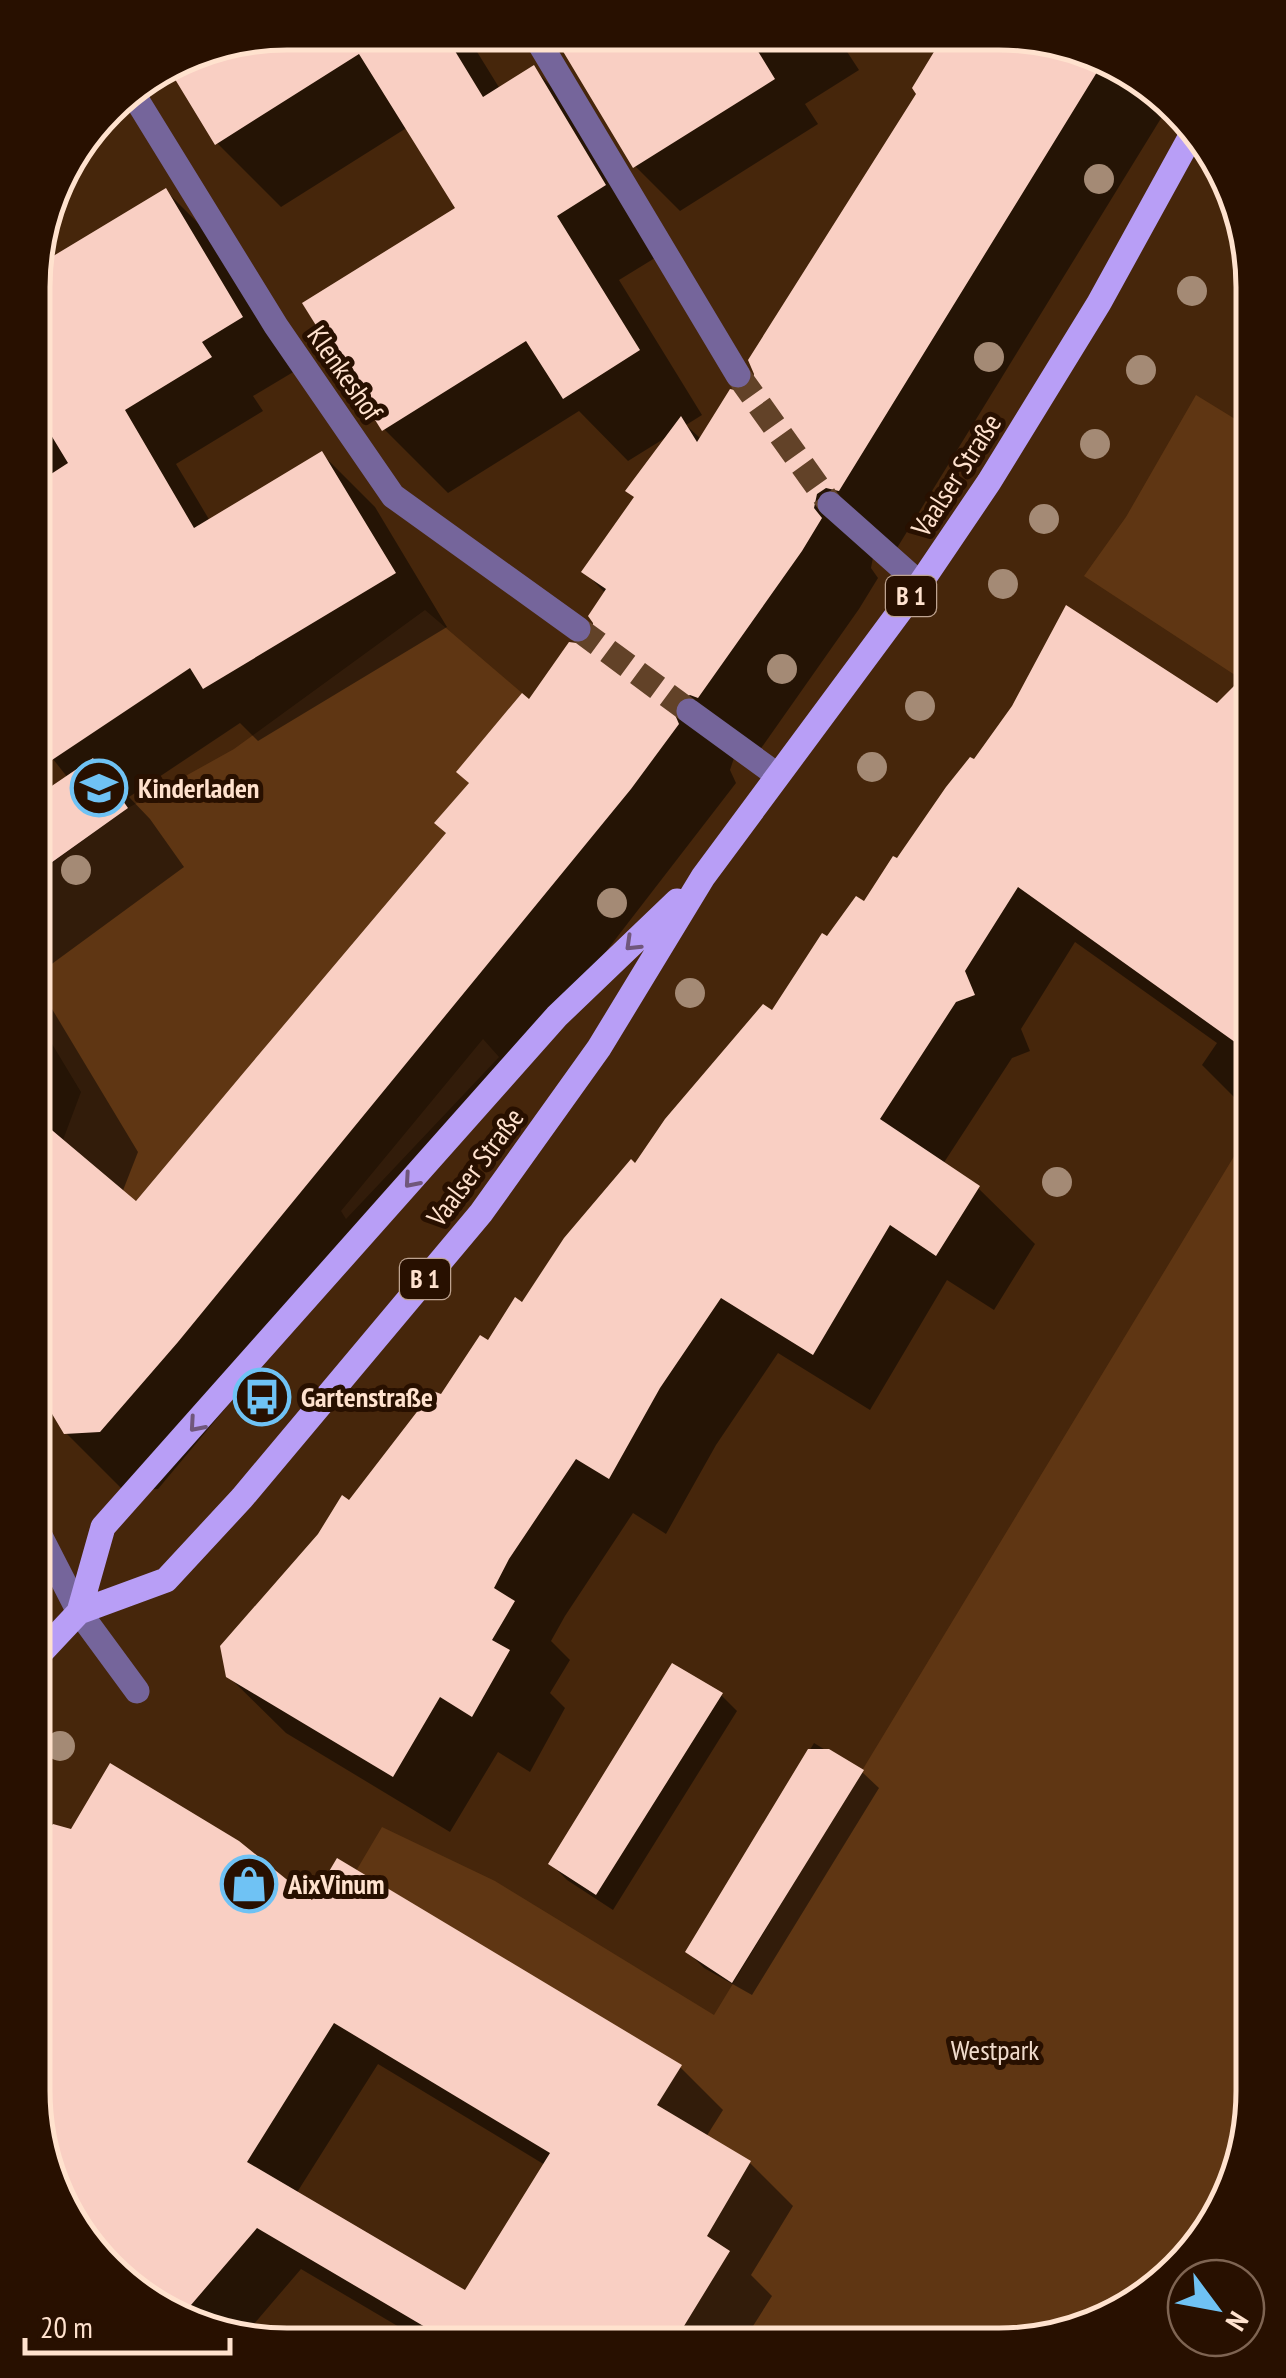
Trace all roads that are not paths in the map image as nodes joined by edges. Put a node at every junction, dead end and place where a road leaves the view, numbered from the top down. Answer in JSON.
{"nodes":[{"id":1,"x":544,"y":50,"type":"edge"},
{"id":2,"x":138,"y":103,"type":"edge"},
{"id":3,"x":1187,"y":143,"type":"edge"},
{"id":4,"x":738,"y":376,"type":"tunnel mouth"},
{"id":5,"x":830,"y":504,"type":"tunnel mouth"},
{"id":6,"x":920,"y":584,"type":"junction"},
{"id":7,"x":578,"y":629,"type":"tunnel mouth"},
{"id":8,"x":689,"y":711,"type":"tunnel mouth"},
{"id":9,"x":777,"y":775,"type":"junction"},
{"id":10,"x":703,"y":877,"type":"junction"},
{"id":11,"x":50,"y":1555,"type":"edge"},
{"id":12,"x":79,"y":1612,"type":"junction"},
{"id":13,"x":50,"y":1643,"type":"edge"},
{"id":14,"x":138,"y":1691,"type":"dead end"}],
"edges":[{"from":1,"to":4,"type":"street"},
{"from":2,"to":7,"type":"street","name":"Klenkeshof"},
{"from":3,"to":6,"type":"main road","name":"Vaalser Straße","number":"B 1"},
{"from":5,"to":6,"type":"street"},
{"from":6,"to":9,"type":"main road","name":"Vaalser Straße","number":"B 1"},
{"from":8,"to":9,"type":"street"},
{"from":9,"to":10,"type":"main road","name":"Vaalser Straße","number":"B 1"},
{"from":10,"to":12,"type":"main road","name":"Vaalser Straße","number":"B 1","one_way":true},
{"from":10,"to":12,"type":"main road","name":"Vaalser Straße","number":"B 1"},
{"from":11,"to":12,"type":"street"},
{"from":12,"to":13,"type":"main road","name":"Vaalser Straße","number":"B 1"},
{"from":12,"to":14,"type":"street"}]}
